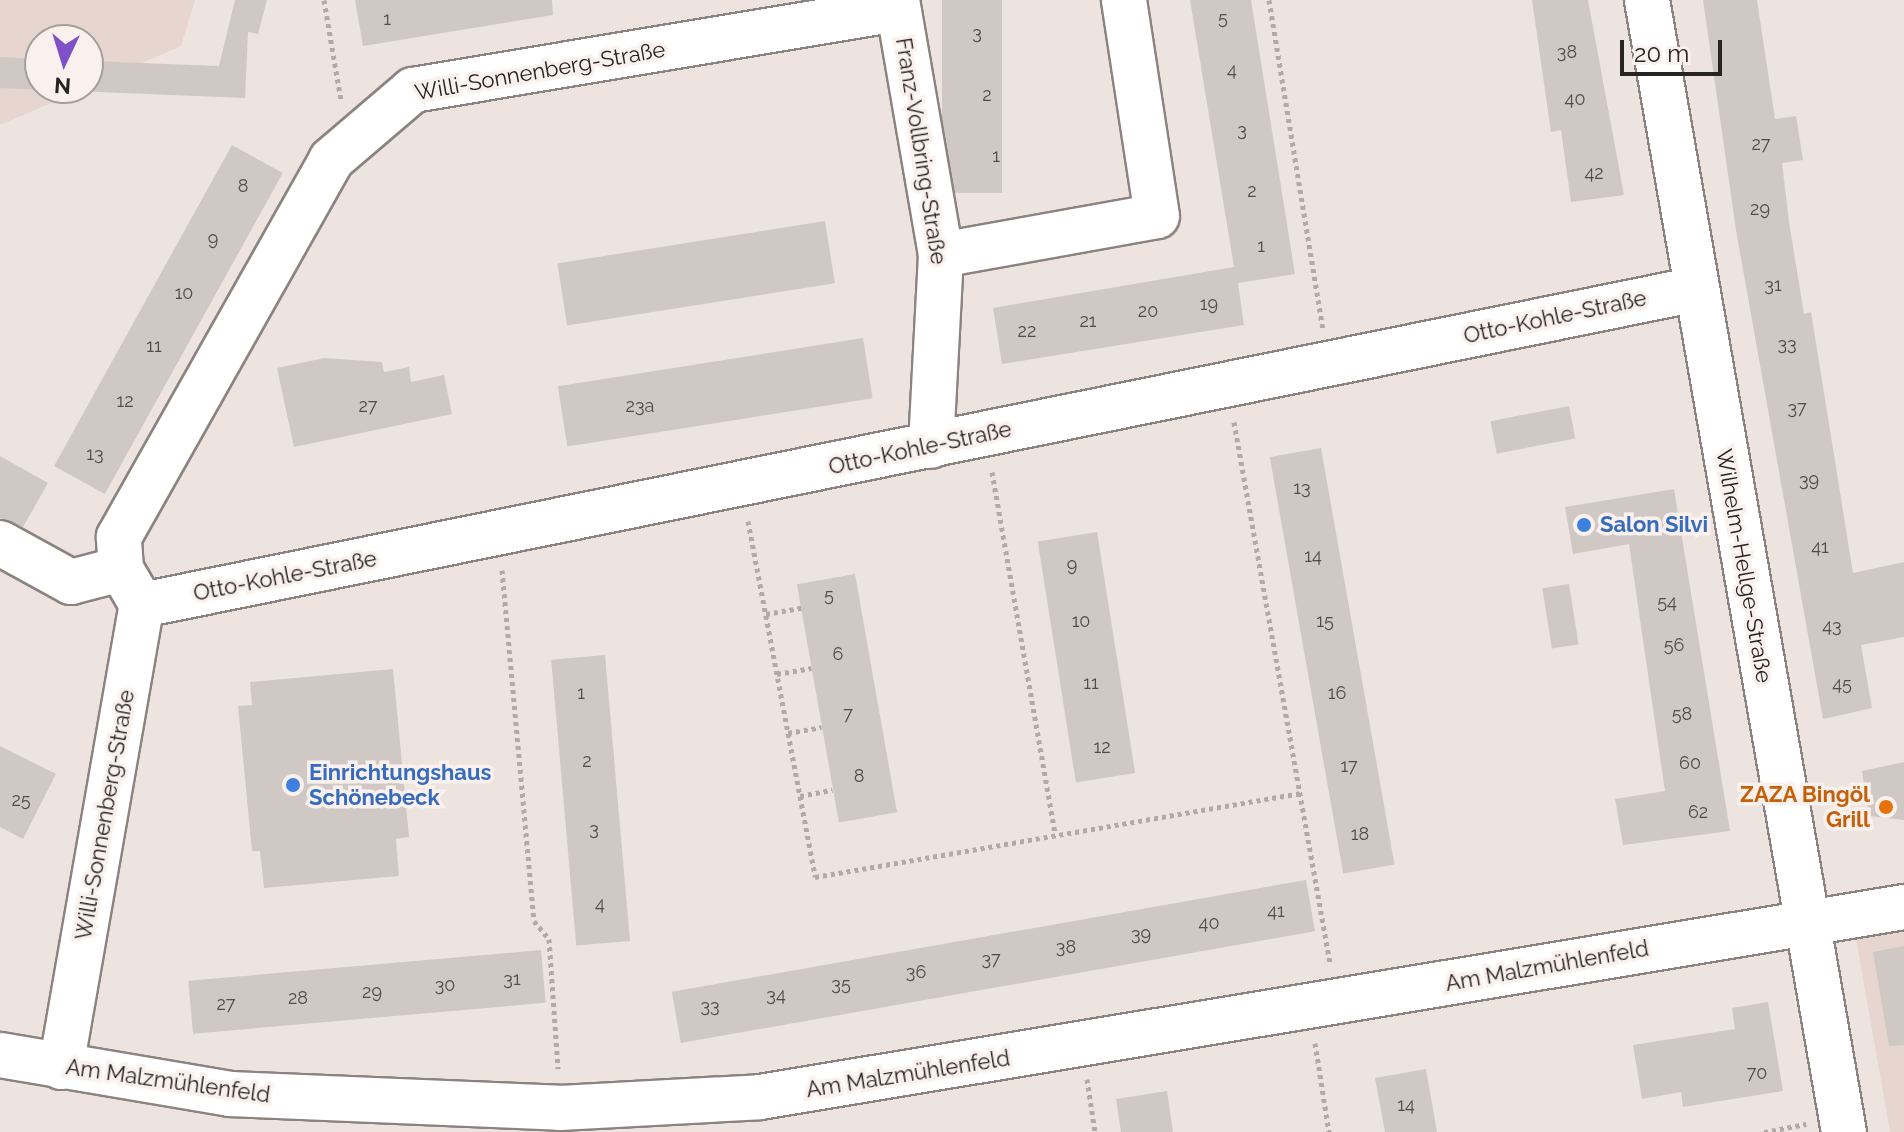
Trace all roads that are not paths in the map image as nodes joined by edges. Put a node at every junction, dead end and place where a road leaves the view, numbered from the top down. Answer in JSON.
{"nodes":[{"id":1,"x":1124,"y":0,"type":"edge"},
{"id":2,"x":1647,"y":0,"type":"edge"},
{"id":3,"x":898,"y":4,"type":"edge"},
{"id":4,"x":941,"y":255,"type":"junction"},
{"id":5,"x":1697,"y":289,"type":"junction"},
{"id":6,"x":931,"y":446,"type":"junction"},
{"id":7,"x":0,"y":543,"type":"edge"},
{"id":8,"x":132,"y":587,"type":"junction"},
{"id":9,"x":1904,"y":907,"type":"edge"},
{"id":10,"x":1809,"y":920,"type":"junction"},
{"id":11,"x":0,"y":1055,"type":"edge"},
{"id":12,"x":61,"y":1067,"type":"junction"},
{"id":13,"x":508,"y":1119,"type":"edge"},
{"id":14,"x":1844,"y":1132,"type":"edge"}],
"edges":[{"from":1,"to":4,"type":"street"},
{"from":2,"to":5,"type":"street","name":"Wilhelm-Hellge-Straße"},
{"from":3,"to":4,"type":"street","name":"Franz-Vollbring-Straße"},
{"from":3,"to":8,"type":"street","name":"Willi-Sonnenberg-Straße"},
{"from":4,"to":6,"type":"street","name":"Franz-Vollbring-Straße"},
{"from":5,"to":6,"type":"street","name":"Otto-Kohle-Straße"},
{"from":5,"to":10,"type":"street","name":"Wilhelm-Hellge-Straße"},
{"from":6,"to":8,"type":"street","name":"Otto-Kohle-Straße"},
{"from":7,"to":8,"type":"street"},
{"from":8,"to":12,"type":"street","name":"Willi-Sonnenberg-Straße"},
{"from":9,"to":10,"type":"street","name":"Am Malzmühlenfeld"},
{"from":10,"to":13,"type":"street","name":"Am Malzmühlenfeld"},
{"from":10,"to":14,"type":"street","name":"Wilhelm-Hellge-Straße"},
{"from":11,"to":12,"type":"street","name":"Am Malzmühlenfeld"},
{"from":12,"to":13,"type":"street","name":"Am Malzmühlenfeld"}]}
